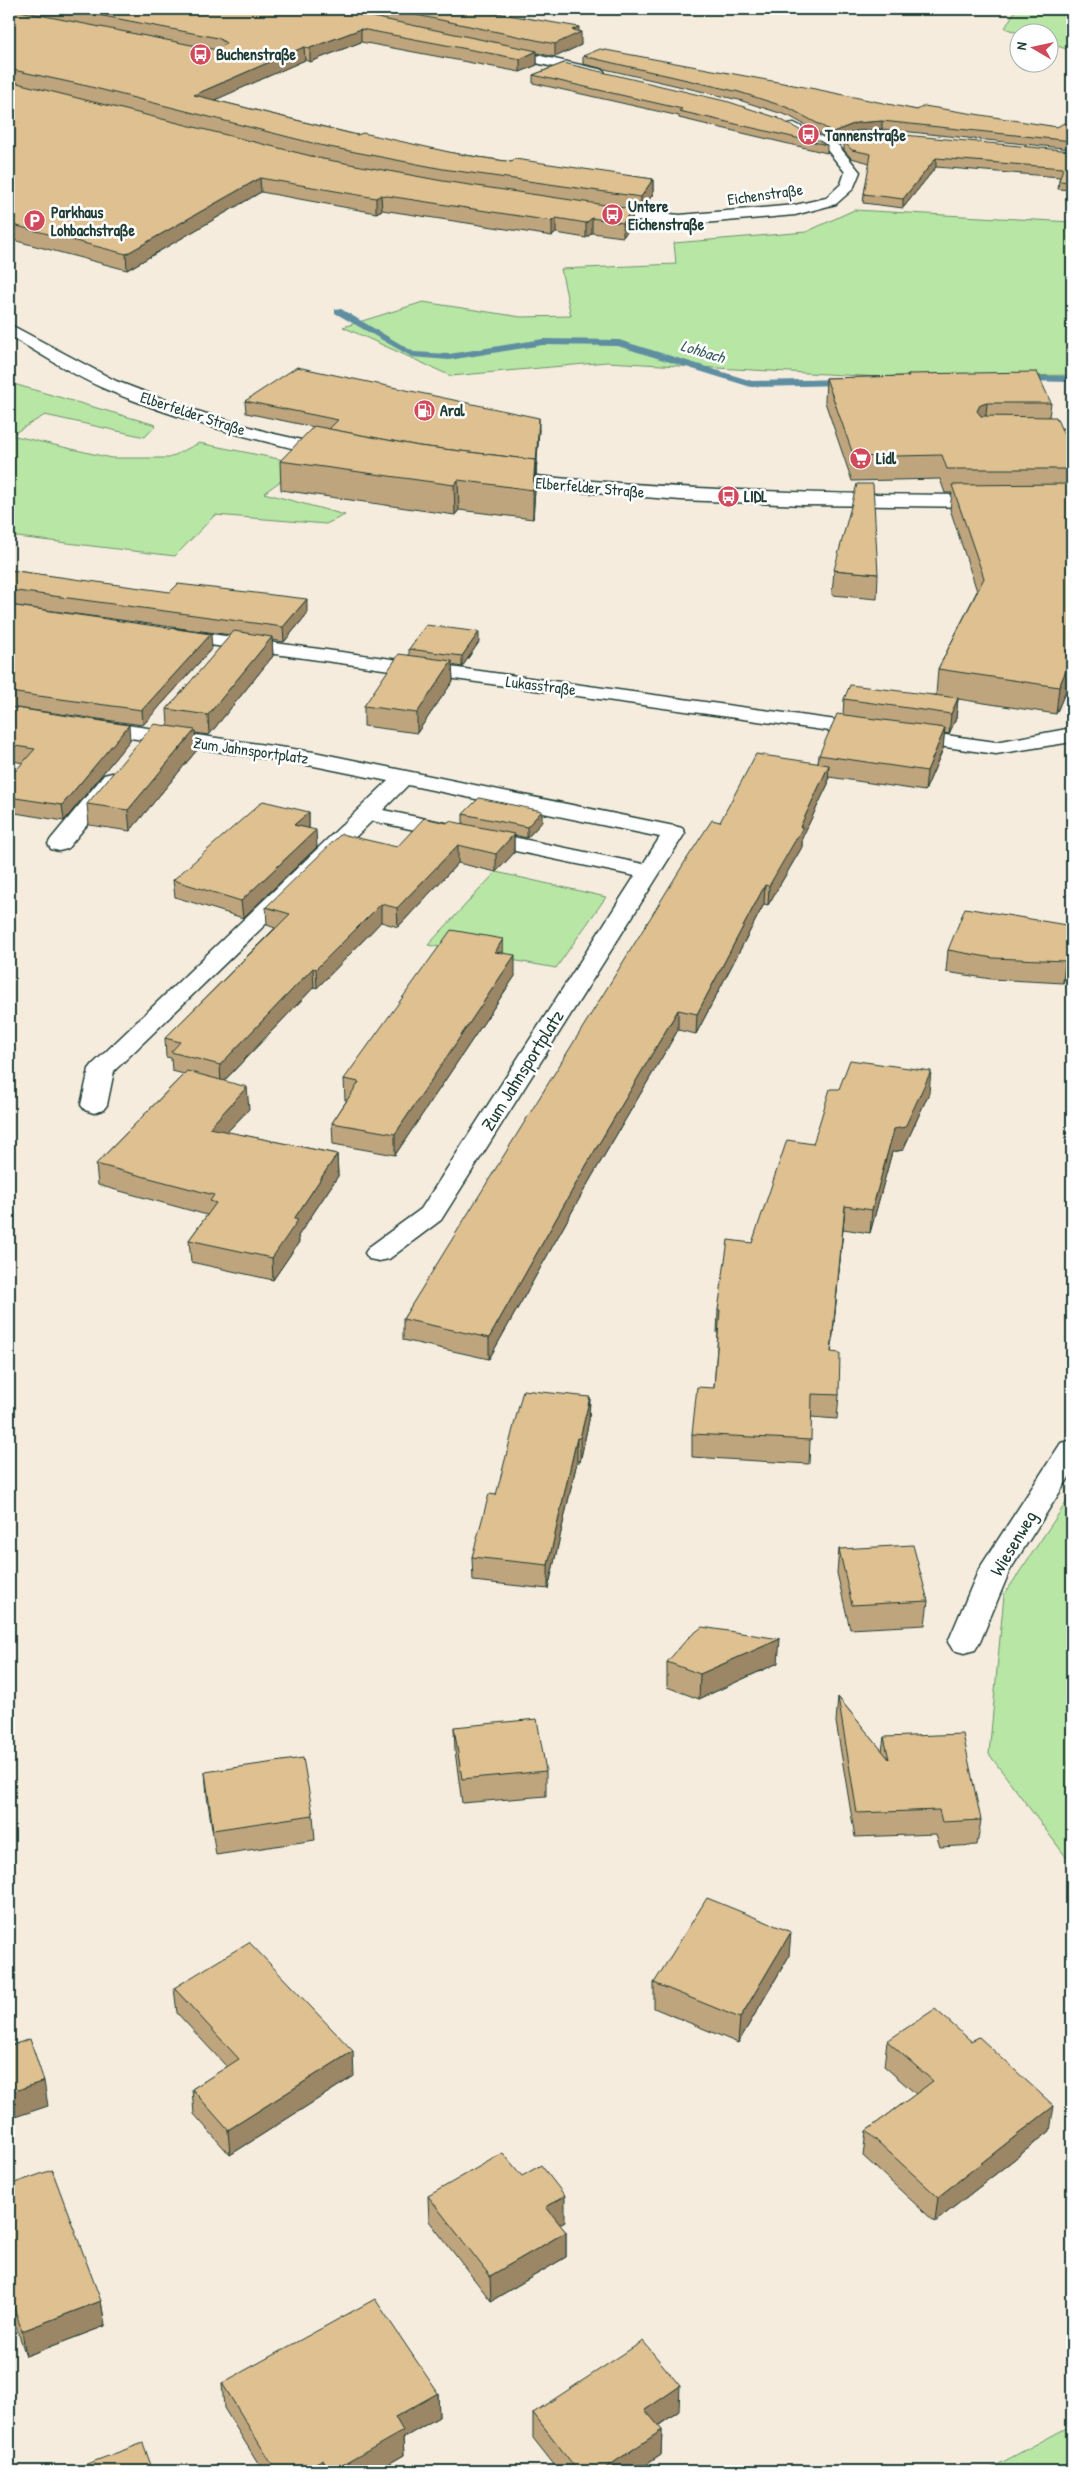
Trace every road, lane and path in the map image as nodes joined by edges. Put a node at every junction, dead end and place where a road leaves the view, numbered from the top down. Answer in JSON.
{"nodes":[{"id":1,"x":489,"y":48,"type":"edge"},
{"id":2,"x":612,"y":77,"type":"edge"},
{"id":3,"x":833,"y":148,"type":"junction"},
{"id":4,"x":583,"y":211,"type":"edge"},
{"id":5,"x":11,"y":330,"type":"edge"},
{"id":6,"x":1072,"y":434,"type":"edge"},
{"id":7,"x":1011,"y":435,"type":"edge"},
{"id":8,"x":345,"y":455,"type":"edge"},
{"id":9,"x":482,"y":476,"type":"edge"},
{"id":10,"x":1003,"y":501,"type":"edge"},
{"id":11,"x":153,"y":632,"type":"edge"},
{"id":12,"x":230,"y":643,"type":"junction"},
{"id":13,"x":212,"y":664,"type":"edge"},
{"id":14,"x":168,"y":714,"type":"dead end"},
{"id":15,"x":74,"y":724,"type":"edge"},
{"id":16,"x":1072,"y":734,"type":"edge"},
{"id":17,"x":137,"y":750,"type":"junction"},
{"id":18,"x":403,"y":778,"type":"junction"},
{"id":19,"x":367,"y":813,"type":"junction"},
{"id":20,"x":59,"y":844,"type":"dead end"},
{"id":21,"x":648,"y":872,"type":"junction"},
{"id":22,"x":94,"y":1104,"type":"dead end"},
{"id":23,"x":379,"y":1253,"type":"dead end"},
{"id":24,"x":1072,"y":1450,"type":"edge"},
{"id":25,"x":964,"y":1642,"type":"dead end"}],
"edges":[{"from":1,"to":2,"type":"street"},
{"from":3,"to":3,"type":"street","name":"Eichenstraße"},
{"from":3,"to":4,"type":"street","name":"Eichenstraße"},
{"from":5,"to":8,"type":"street","name":"Elberfelder Straße"},
{"from":6,"to":7,"type":"street"},
{"from":9,"to":10,"type":"street","name":"Elberfelder Straße"},
{"from":11,"to":12,"type":"street","name":"Lukasstraße"},
{"from":12,"to":13,"type":"street"},
{"from":12,"to":16,"type":"street","name":"Lukasstraße"},
{"from":14,"to":17,"type":"street"},
{"from":15,"to":17,"type":"street","name":"Zum Jahnsportplatz"},
{"from":17,"to":18,"type":"street","name":"Zum Jahnsportplatz"},
{"from":17,"to":20,"type":"street"},
{"from":18,"to":19,"type":"street"},
{"from":18,"to":21,"type":"street","name":"Zum Jahnsportplatz"},
{"from":19,"to":21,"type":"street"},
{"from":19,"to":22,"type":"street"},
{"from":21,"to":23,"type":"street","name":"Zum Jahnsportplatz"},
{"from":24,"to":25,"type":"street","name":"Wiesenweg"}]}
